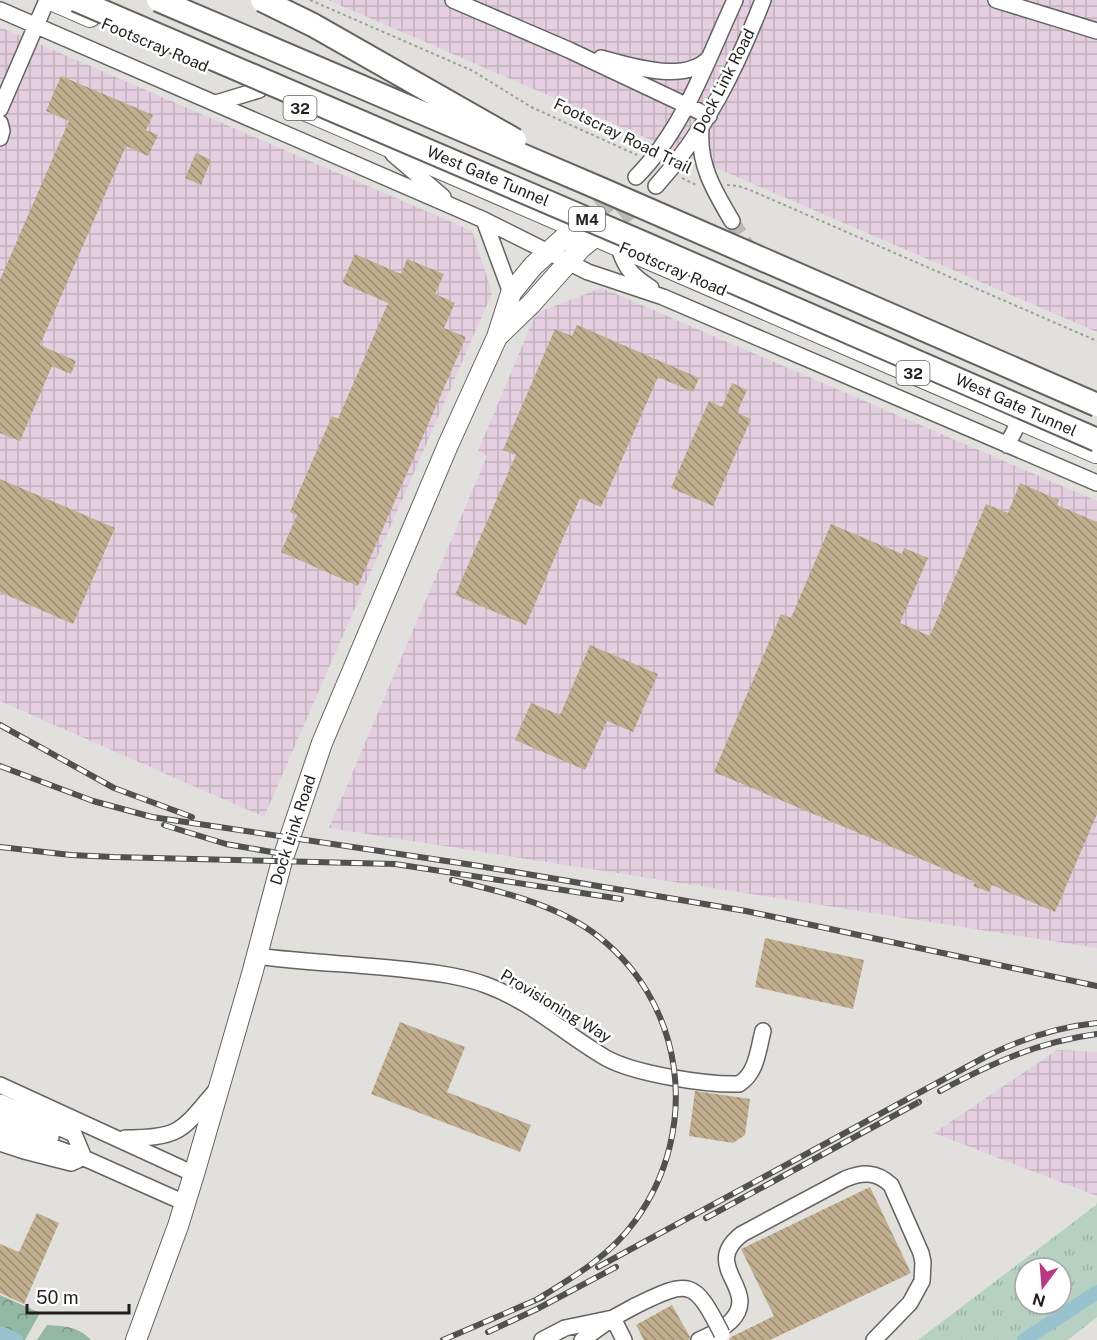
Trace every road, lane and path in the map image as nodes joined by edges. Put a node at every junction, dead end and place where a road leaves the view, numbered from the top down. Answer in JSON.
{"nodes":[{"id":1,"x":46,"y":0,"type":"edge"},
{"id":2,"x":51,"y":0,"type":"edge"},
{"id":3,"x":76,"y":0,"type":"edge"},
{"id":4,"x":158,"y":0,"type":"edge"},
{"id":5,"x":262,"y":0,"type":"edge"},
{"id":6,"x":310,"y":0,"type":"edge"},
{"id":7,"x":453,"y":0,"type":"edge"},
{"id":8,"x":735,"y":0,"type":"edge"},
{"id":9,"x":763,"y":0,"type":"edge"},
{"id":10,"x":996,"y":0,"type":"edge"},
{"id":11,"x":0,"y":10,"type":"edge"},
{"id":12,"x":35,"y":25,"type":"junction"},
{"id":13,"x":1097,"y":31,"type":"edge"},
{"id":14,"x":569,"y":50,"type":"junction"},
{"id":15,"x":710,"y":57,"type":"junction"},
{"id":16,"x":258,"y":90,"type":"junction"},
{"id":17,"x":216,"y":103,"type":"junction"},
{"id":18,"x":686,"y":106,"type":"junction"},
{"id":19,"x":0,"y":109,"type":"edge"},
{"id":20,"x":0,"y":123,"type":"edge"},
{"id":21,"x":705,"y":123,"type":"junction"},
{"id":22,"x":0,"y":138,"type":"edge"},
{"id":23,"x":379,"y":142,"type":"junction"},
{"id":24,"x":650,"y":162,"type":"junction"},
{"id":25,"x":669,"y":171,"type":"junction"},
{"id":26,"x":636,"y":177,"type":"tunnel mouth"},
{"id":27,"x":656,"y":186,"type":"tunnel mouth"},
{"id":28,"x":712,"y":187,"type":"junction"},
{"id":29,"x":601,"y":189,"type":"junction"},
{"id":30,"x":457,"y":208,"type":"junction"},
{"id":31,"x":484,"y":220,"type":"junction"},
{"id":32,"x":732,"y":222,"type":"tunnel mouth"},
{"id":33,"x":576,"y":227,"type":"junction"},
{"id":34,"x":596,"y":236,"type":"junction"},
{"id":35,"x":618,"y":244,"type":"junction"},
{"id":36,"x":547,"y":252,"type":"junction"},
{"id":37,"x":567,"y":262,"type":"junction"},
{"id":38,"x":511,"y":293,"type":"junction"},
{"id":39,"x":663,"y":297,"type":"junction"},
{"id":40,"x":801,"y":324,"type":"junction"},
{"id":41,"x":497,"y":337,"type":"junction"},
{"id":42,"x":1097,"y":341,"type":"edge"},
{"id":43,"x":790,"y":350,"type":"junction"},
{"id":44,"x":1097,"y":405,"type":"edge"},
{"id":45,"x":1020,"y":420,"type":"junction"},
{"id":46,"x":1007,"y":445,"type":"junction"},
{"id":47,"x":1096,"y":447,"type":"edge"},
{"id":48,"x":1097,"y":483,"type":"edge"},
{"id":49,"x":257,"y":956,"type":"junction"},
{"id":50,"x":763,"y":1031,"type":"dead end"},
{"id":51,"x":221,"y":1083,"type":"junction"},
{"id":52,"x":0,"y":1085,"type":"edge"},
{"id":53,"x":0,"y":1102,"type":"edge"},
{"id":54,"x":0,"y":1116,"type":"edge"},
{"id":55,"x":0,"y":1128,"type":"edge"},
{"id":56,"x":119,"y":1138,"type":"junction"},
{"id":57,"x":0,"y":1143,"type":"edge"},
{"id":58,"x":84,"y":1158,"type":"junction"},
{"id":59,"x":195,"y":1174,"type":"junction"},
{"id":60,"x":185,"y":1203,"type":"junction"},
{"id":61,"x":613,"y":1318,"type":"junction"},
{"id":62,"x":722,"y":1334,"type":"dead end"},
{"id":63,"x":569,"y":1338,"type":"edge"},
{"id":64,"x":136,"y":1340,"type":"edge"},
{"id":65,"x":542,"y":1340,"type":"edge"},
{"id":66,"x":591,"y":1340,"type":"edge"},
{"id":67,"x":624,"y":1340,"type":"edge"},
{"id":68,"x":699,"y":1340,"type":"edge"},
{"id":69,"x":874,"y":1340,"type":"edge"}],
"edges":[{"from":1,"to":12,"type":"street"},
{"from":2,"to":16,"type":"main road","name":"Footscray Road","number":"32"},
{"from":3,"to":47,"type":"highway","name":"West Gate Tunnel","number":"M4","bridge":true},
{"from":4,"to":29,"type":"highway","name":"West Gate Tunnel","number":"M4","bridge":true},
{"from":5,"to":29,"type":"highway","bridge":true},
{"from":6,"to":24,"type":"path","name":"Footscray Road Trail"},
{"from":7,"to":14,"type":"street"},
{"from":8,"to":15,"type":"street","name":"Dock Link Road"},
{"from":9,"to":21,"type":"street","name":"Dock Link Road"},
{"from":10,"to":13,"type":"street"},
{"from":11,"to":12,"type":"street","name":"Footscray Road"},
{"from":12,"to":17,"type":"street","name":"Footscray Road"},
{"from":12,"to":19,"type":"street"},
{"from":14,"to":15,"type":"street"},
{"from":14,"to":18,"type":"street"},
{"from":15,"to":18,"type":"street","name":"Dock Link Road"},
{"from":16,"to":17,"type":"street"},
{"from":16,"to":23,"type":"main road","name":"Footscray Road","number":"32"},
{"from":17,"to":30,"type":"street","name":"Footscray Road"},
{"from":18,"to":21,"type":"street"},
{"from":18,"to":24,"type":"street","name":"Dock Link Road"},
{"from":20,"to":22,"type":"street"},
{"from":21,"to":25,"type":"street","name":"Dock Link Road"},
{"from":21,"to":28,"type":"street"},
{"from":23,"to":30,"type":"street","name":"Footscray Road"},
{"from":23,"to":33,"type":"main road","name":"Footscray Road","number":"32"},
{"from":24,"to":26,"type":"street","name":"Dock Link Road"},
{"from":25,"to":27,"type":"street","name":"Dock Link Road"},
{"from":25,"to":28,"type":"path","name":"Footscray Road Trail"},
{"from":28,"to":32,"type":"street"},
{"from":28,"to":42,"type":"path","name":"Footscray Road Trail"},
{"from":29,"to":44,"type":"highway","name":"West Gate Tunnel","number":"M4","bridge":true},
{"from":30,"to":31,"type":"street","name":"Footscray Road"},
{"from":31,"to":36,"type":"street","name":"Footscray Road"},
{"from":31,"to":38,"type":"street"},
{"from":33,"to":34,"type":"main road","name":"Footscray Road","number":"32"},
{"from":33,"to":36,"type":"main road","name":"Dock Link Road"},
{"from":34,"to":35,"type":"main road","name":"Footscray Road","number":"32"},
{"from":34,"to":37,"type":"main road","name":"Dock Link Road"},
{"from":35,"to":39,"type":"street"},
{"from":35,"to":40,"type":"main road","name":"Footscray Road","number":"32"},
{"from":36,"to":37,"type":"street","name":"Footscray Road"},
{"from":36,"to":38,"type":"main road","name":"Dock Link Road"},
{"from":37,"to":39,"type":"street","name":"Footscray Road"},
{"from":37,"to":41,"type":"main road","name":"Dock Link Road"},
{"from":38,"to":41,"type":"main road","name":"Dock Link Road"},
{"from":39,"to":43,"type":"street","name":"Footscray Road"},
{"from":40,"to":43,"type":"street"},
{"from":40,"to":45,"type":"main road","name":"Footscray Road","number":"32"},
{"from":41,"to":49,"type":"main road","name":"Dock Link Road"},
{"from":43,"to":46,"type":"street","name":"Footscray Road"},
{"from":45,"to":46,"type":"street"},
{"from":45,"to":47,"type":"main road","name":"Footscray Road","number":"32"},
{"from":46,"to":48,"type":"street","name":"Footscray Road"},
{"from":49,"to":50,"type":"street","name":"Provisioning Way"},
{"from":49,"to":51,"type":"main road","name":"Dock Link Road"},
{"from":51,"to":56,"type":"street"},
{"from":51,"to":59,"type":"main road","name":"Dock Link Road"},
{"from":52,"to":56,"type":"street"},
{"from":53,"to":58,"type":"street"},
{"from":54,"to":58,"type":"street"},
{"from":55,"to":58,"type":"street"},
{"from":56,"to":59,"type":"street"},
{"from":57,"to":58,"type":"street"},
{"from":58,"to":60,"type":"street"},
{"from":59,"to":60,"type":"main road","name":"Dock Link Road"},
{"from":60,"to":64,"type":"main road","name":"Dock Link Road"},
{"from":61,"to":62,"type":"street","bridge":true},
{"from":61,"to":63,"type":"street"},
{"from":61,"to":65,"type":"street"},
{"from":61,"to":66,"type":"street"},
{"from":61,"to":67,"type":"street"},
{"from":68,"to":69,"type":"street"}]}
